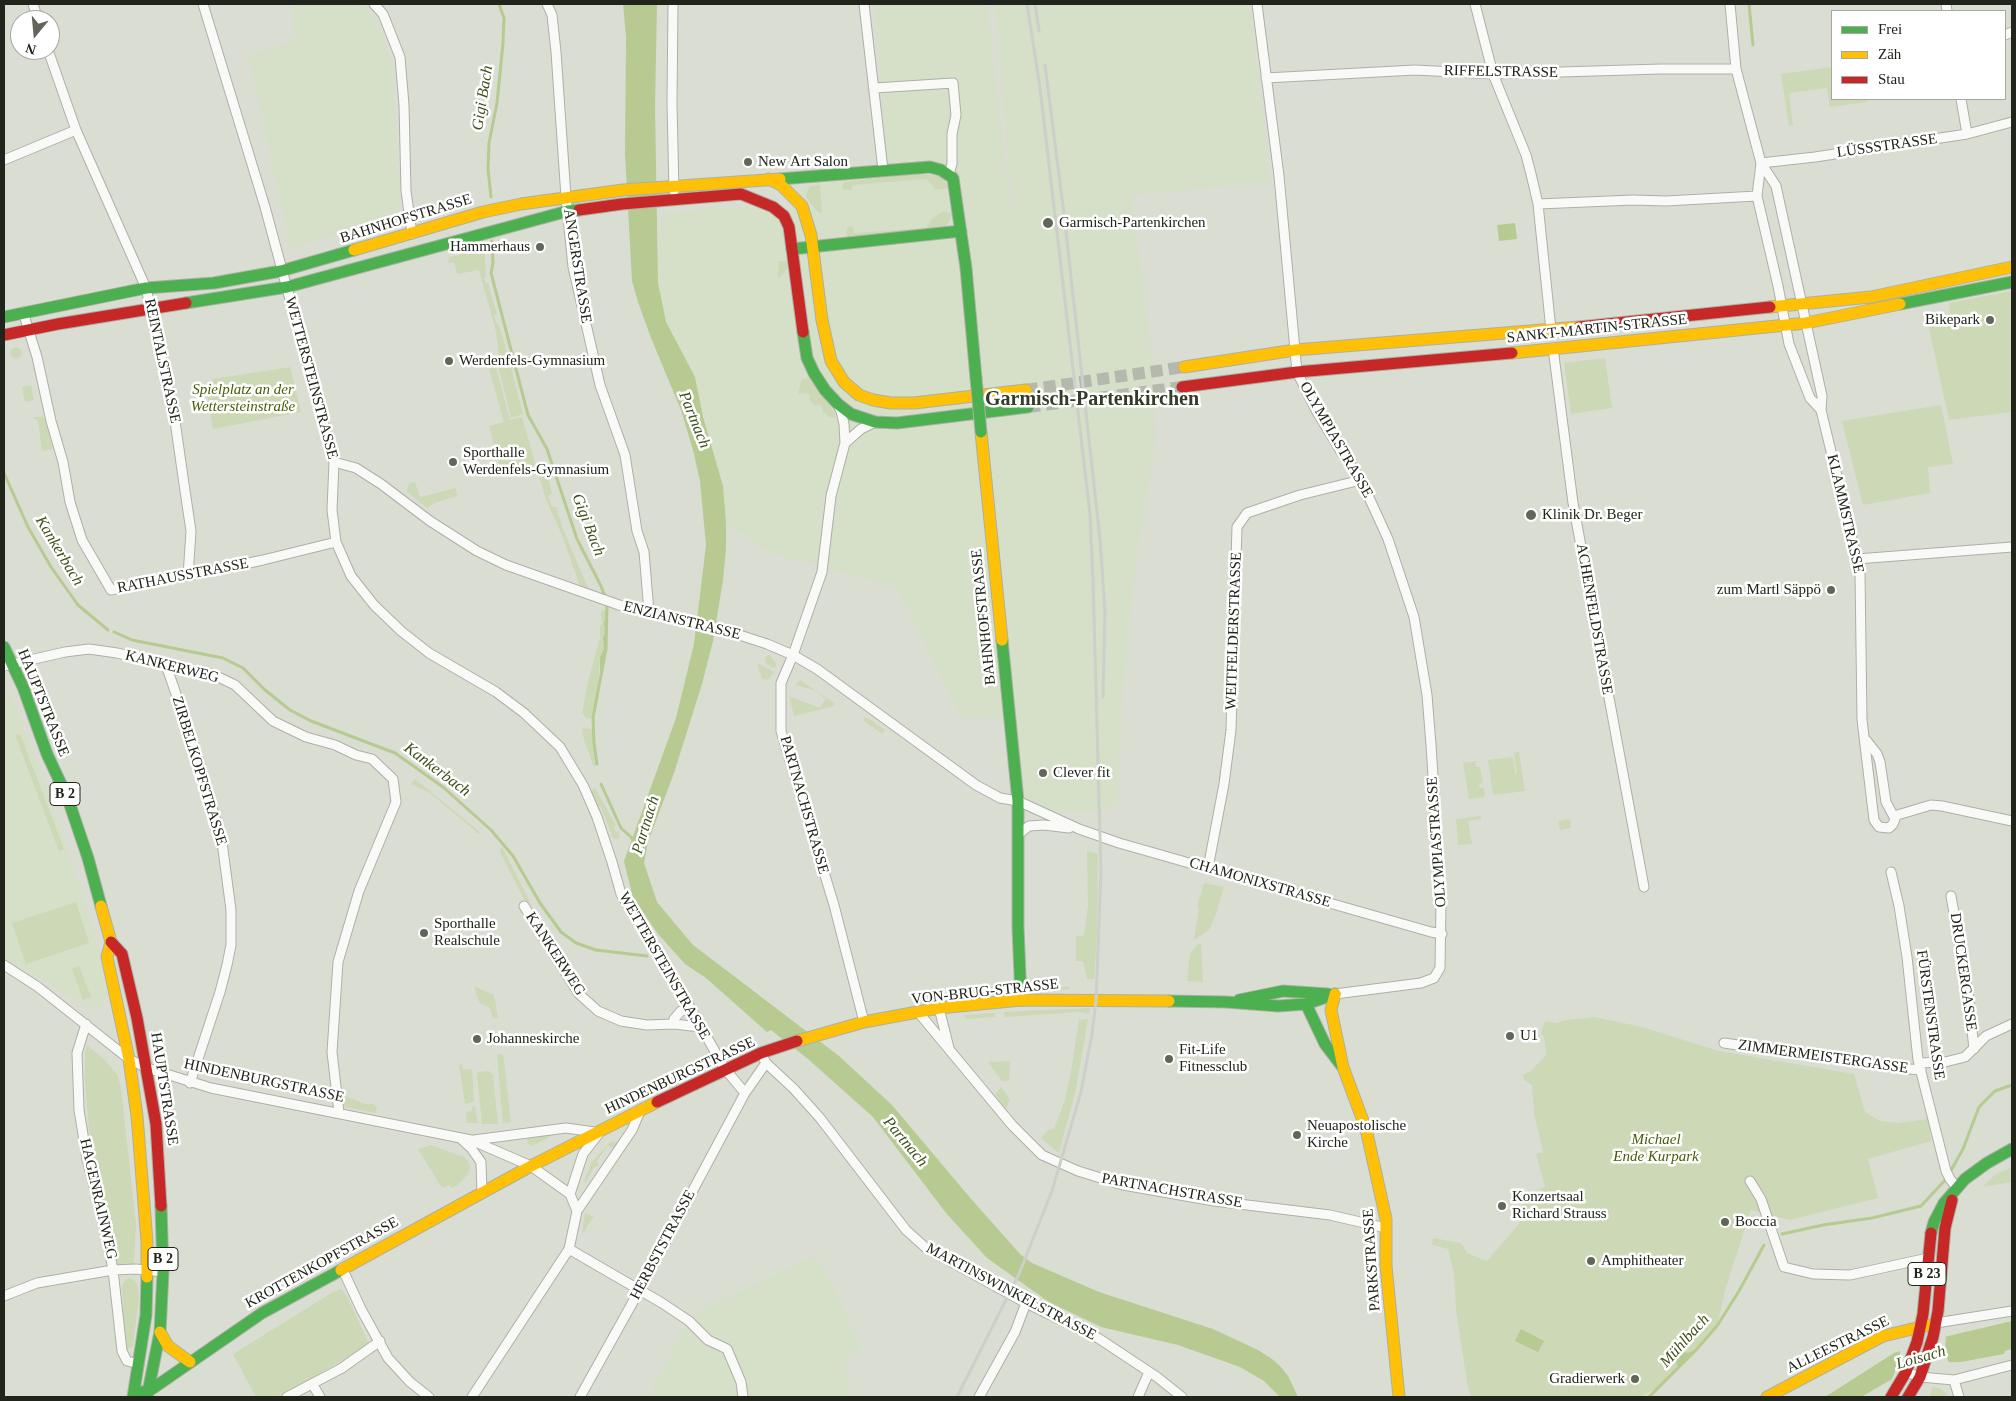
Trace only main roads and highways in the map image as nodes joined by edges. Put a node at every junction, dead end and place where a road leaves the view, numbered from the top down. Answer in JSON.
{"nodes":[{"id":1,"x":801,"y":178,"type":"junction"},
{"id":2,"x":769,"y":179,"type":"junction"},
{"id":3,"x":792,"y":194,"type":"junction"},
{"id":4,"x":784,"y":216,"type":"junction"},
{"id":5,"x":961,"y":231,"type":"junction"},
{"id":6,"x":813,"y":246,"type":"junction"},
{"id":7,"x":792,"y":249,"type":"junction"},
{"id":8,"x":2012,"y":267,"type":"edge"},
{"id":9,"x":2012,"y":282,"type":"edge"},
{"id":10,"x":4,"y":317,"type":"edge"},
{"id":11,"x":4,"y":335,"type":"edge"},
{"id":12,"x":1184,"y":367,"type":"tunnel mouth"},
{"id":13,"x":1182,"y":387,"type":"tunnel mouth"},
{"id":14,"x":1026,"y":390,"type":"tunnel mouth"},
{"id":15,"x":1028,"y":407,"type":"tunnel mouth"},
{"id":16,"x":4,"y":647,"type":"edge"},
{"id":17,"x":8,"y":665,"type":"edge"},
{"id":18,"x":111,"y":942,"type":"junction"},
{"id":19,"x":1335,"y":994,"type":"junction"},
{"id":20,"x":1021,"y":1000,"type":"junction"},
{"id":21,"x":1230,"y":1002,"type":"junction"},
{"id":22,"x":1307,"y":1006,"type":"junction"},
{"id":23,"x":779,"y":1049,"type":"joint"},
{"id":24,"x":1343,"y":1067,"type":"junction"},
{"id":25,"x":2012,"y":1149,"type":"edge"},
{"id":26,"x":531,"y":1166,"type":"joint"},
{"id":27,"x":161,"y":1186,"type":"junction"},
{"id":28,"x":144,"y":1188,"type":"junction"},
{"id":29,"x":1957,"y":1188,"type":"junction"},
{"id":30,"x":1936,"y":1323,"type":"junction"},
{"id":31,"x":1921,"y":1326,"type":"junction"},
{"id":32,"x":160,"y":1332,"type":"junction"},
{"id":33,"x":190,"y":1362,"type":"junction"},
{"id":34,"x":148,"y":1394,"type":"edge"},
{"id":35,"x":133,"y":1395,"type":"edge"},
{"id":36,"x":1399,"y":1397,"type":"edge"},
{"id":37,"x":1767,"y":1397,"type":"edge"},
{"id":38,"x":1891,"y":1397,"type":"edge"},
{"id":39,"x":1908,"y":1397,"type":"edge"}],
"edges":[{"from":1,"to":2,"type":"main road","name":"BAHNHOFSTRASSE"},
{"from":1,"to":3,"type":"main road"},
{"from":1,"to":5,"type":"main road","name":"BAHNHOFSTRASSE"},
{"from":2,"to":3,"type":"main road"},
{"from":2,"to":10,"type":"main road","name":"BAHNHOFSTRASSE"},
{"from":3,"to":4,"type":"main road"},
{"from":3,"to":6,"type":"main road"},
{"from":4,"to":7,"type":"main road"},
{"from":4,"to":11,"type":"main road"},
{"from":5,"to":6,"type":"main road"},
{"from":5,"to":20,"type":"main road","name":"BAHNHOFSTRASSE","bridge":true},
{"from":6,"to":7,"type":"main road"},
{"from":6,"to":14,"type":"main road"},
{"from":7,"to":15,"type":"main road"},
{"from":8,"to":12,"type":"main road","name":"SANKT-MARTIN-STRASSE"},
{"from":9,"to":13,"type":"main road","name":"SANKT-MARTIN-STRASSE"},
{"from":16,"to":17,"type":"main road","name":"HAUPTSTRASSE","number":"B 2"},
{"from":17,"to":18,"type":"main road","name":"HAUPTSTRASSE","number":"B 2"},
{"from":18,"to":27,"type":"main road","name":"HAUPTSTRASSE","number":"B 2"},
{"from":18,"to":28,"type":"main road","name":"HAUPTSTRASSE","number":"B 2"},
{"from":19,"to":21,"type":"main road","name":"VON-BRUG-STRASSE"},
{"from":19,"to":22,"type":"main road","name":"VON-BRUG-STRASSE"},
{"from":19,"to":24,"type":"main road","name":"PARKSTRASSE"},
{"from":20,"to":21,"type":"main road","name":"VON-BRUG-STRASSE"},
{"from":20,"to":23,"type":"main road","name":"VON-BRUG-STRASSE"},
{"from":21,"to":22,"type":"main road","name":"VON-BRUG-STRASSE"},
{"from":22,"to":24,"type":"main road","name":"PARKSTRASSE"},
{"from":23,"to":26,"type":"main road","name":"HINDENBURGSTRASSE"},
{"from":24,"to":36,"type":"main road","name":"PARKSTRASSE"},
{"from":25,"to":29,"type":"main road","number":"B 23"},
{"from":26,"to":33,"type":"main road","name":"KROTTENKOPFSTRASSE"},
{"from":27,"to":28,"type":"main road"},
{"from":27,"to":32,"type":"main road","name":"HAUPTSTRASSE","number":"B 2"},
{"from":28,"to":35,"type":"main road","name":"HAUPTSTRASSE","number":"B 2"},
{"from":29,"to":30,"type":"main road","number":"B 23"},
{"from":29,"to":31,"type":"main road","number":"B 23"},
{"from":30,"to":31,"type":"main road","name":"ALLEESTRASSE"},
{"from":30,"to":39,"type":"main road","number":"B 23"},
{"from":31,"to":37,"type":"main road","name":"ALLEESTRASSE"},
{"from":31,"to":38,"type":"main road","number":"B 23"},
{"from":32,"to":33,"type":"main road"},
{"from":32,"to":34,"type":"main road","name":"HAUPTSTRASSE","number":"B 2"},
{"from":33,"to":34,"type":"main road","name":"KROTTENKOPFSTRASSE"},
{"from":34,"to":35,"type":"main road","name":"KROTTENKOPFSTRASSE"}]}
